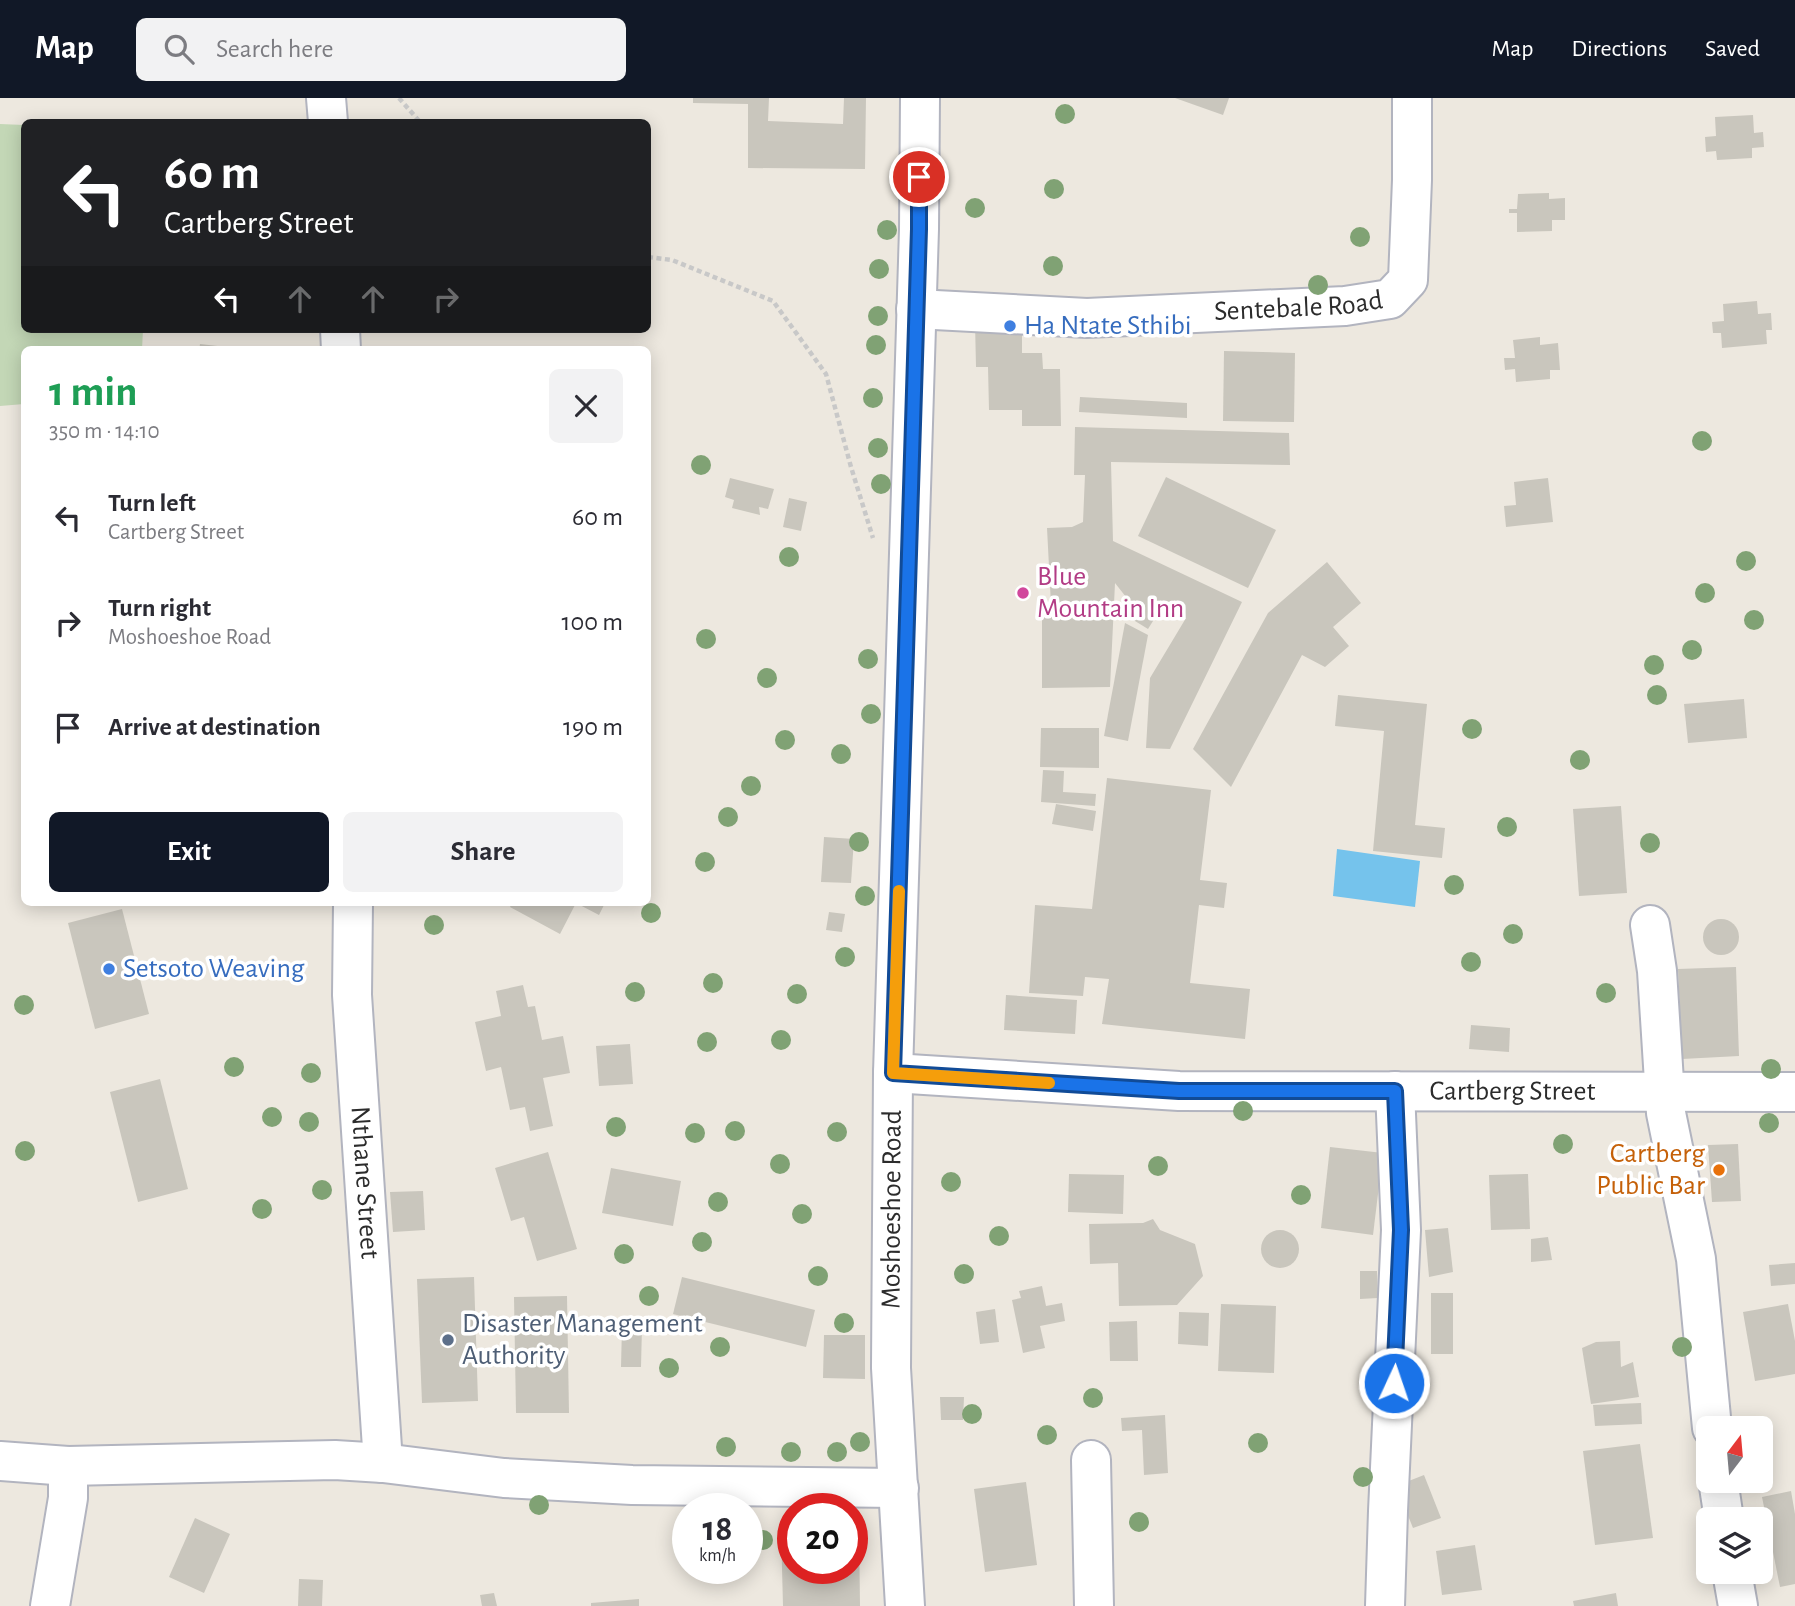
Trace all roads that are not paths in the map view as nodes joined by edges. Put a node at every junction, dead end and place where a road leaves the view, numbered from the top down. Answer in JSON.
{"nodes":[{"id":1,"x":326,"y":98,"type":"edge"},
{"id":2,"x":920,"y":98,"type":"edge"},
{"id":3,"x":1412,"y":98,"type":"edge"},
{"id":4,"x":328,"y":119,"type":"edge"},
{"id":5,"x":916,"y":309,"type":"junction"},
{"id":6,"x":353,"y":906,"type":"edge"},
{"id":7,"x":1650,"y":925,"type":"dead end"},
{"id":8,"x":893,"y":1073,"type":"junction"},
{"id":9,"x":1395,"y":1091,"type":"junction"},
{"id":10,"x":1664,"y":1091,"type":"junction"},
{"id":11,"x":1795,"y":1092,"type":"edge"},
{"id":12,"x":1711,"y":1416,"type":"edge"},
{"id":13,"x":1091,"y":1460,"type":"dead end"},
{"id":14,"x":0,"y":1461,"type":"edge"},
{"id":15,"x":383,"y":1463,"type":"junction"},
{"id":16,"x":68,"y":1466,"type":"junction"},
{"id":17,"x":899,"y":1488,"type":"junction"},
{"id":18,"x":1734,"y":1584,"type":"edge"},
{"id":19,"x":50,"y":1606,"type":"edge"},
{"id":20,"x":905,"y":1606,"type":"edge"},
{"id":21,"x":1094,"y":1606,"type":"edge"},
{"id":22,"x":1385,"y":1606,"type":"edge"},
{"id":23,"x":1738,"y":1606,"type":"edge"}],
"edges":[{"from":1,"to":4,"type":"street"},
{"from":2,"to":5,"type":"street","name":"Moshoeshoe Road"},
{"from":3,"to":5,"type":"street","name":"Sentebale Road"},
{"from":5,"to":8,"type":"street","name":"Moshoeshoe Road"},
{"from":6,"to":15,"type":"street","name":"Nthane Street"},
{"from":7,"to":10,"type":"street"},
{"from":8,"to":9,"type":"street","name":"Cartberg Street"},
{"from":8,"to":17,"type":"street","name":"Moshoeshoe Road"},
{"from":9,"to":10,"type":"street","name":"Cartberg Street"},
{"from":9,"to":22,"type":"street"},
{"from":10,"to":11,"type":"street","name":"Cartberg Street"},
{"from":10,"to":12,"type":"street"},
{"from":13,"to":21,"type":"street"},
{"from":14,"to":16,"type":"street"},
{"from":15,"to":16,"type":"street"},
{"from":15,"to":17,"type":"street"},
{"from":16,"to":19,"type":"street"},
{"from":17,"to":20,"type":"street","name":"Moshoeshoe Road"},
{"from":18,"to":23,"type":"street"}]}
